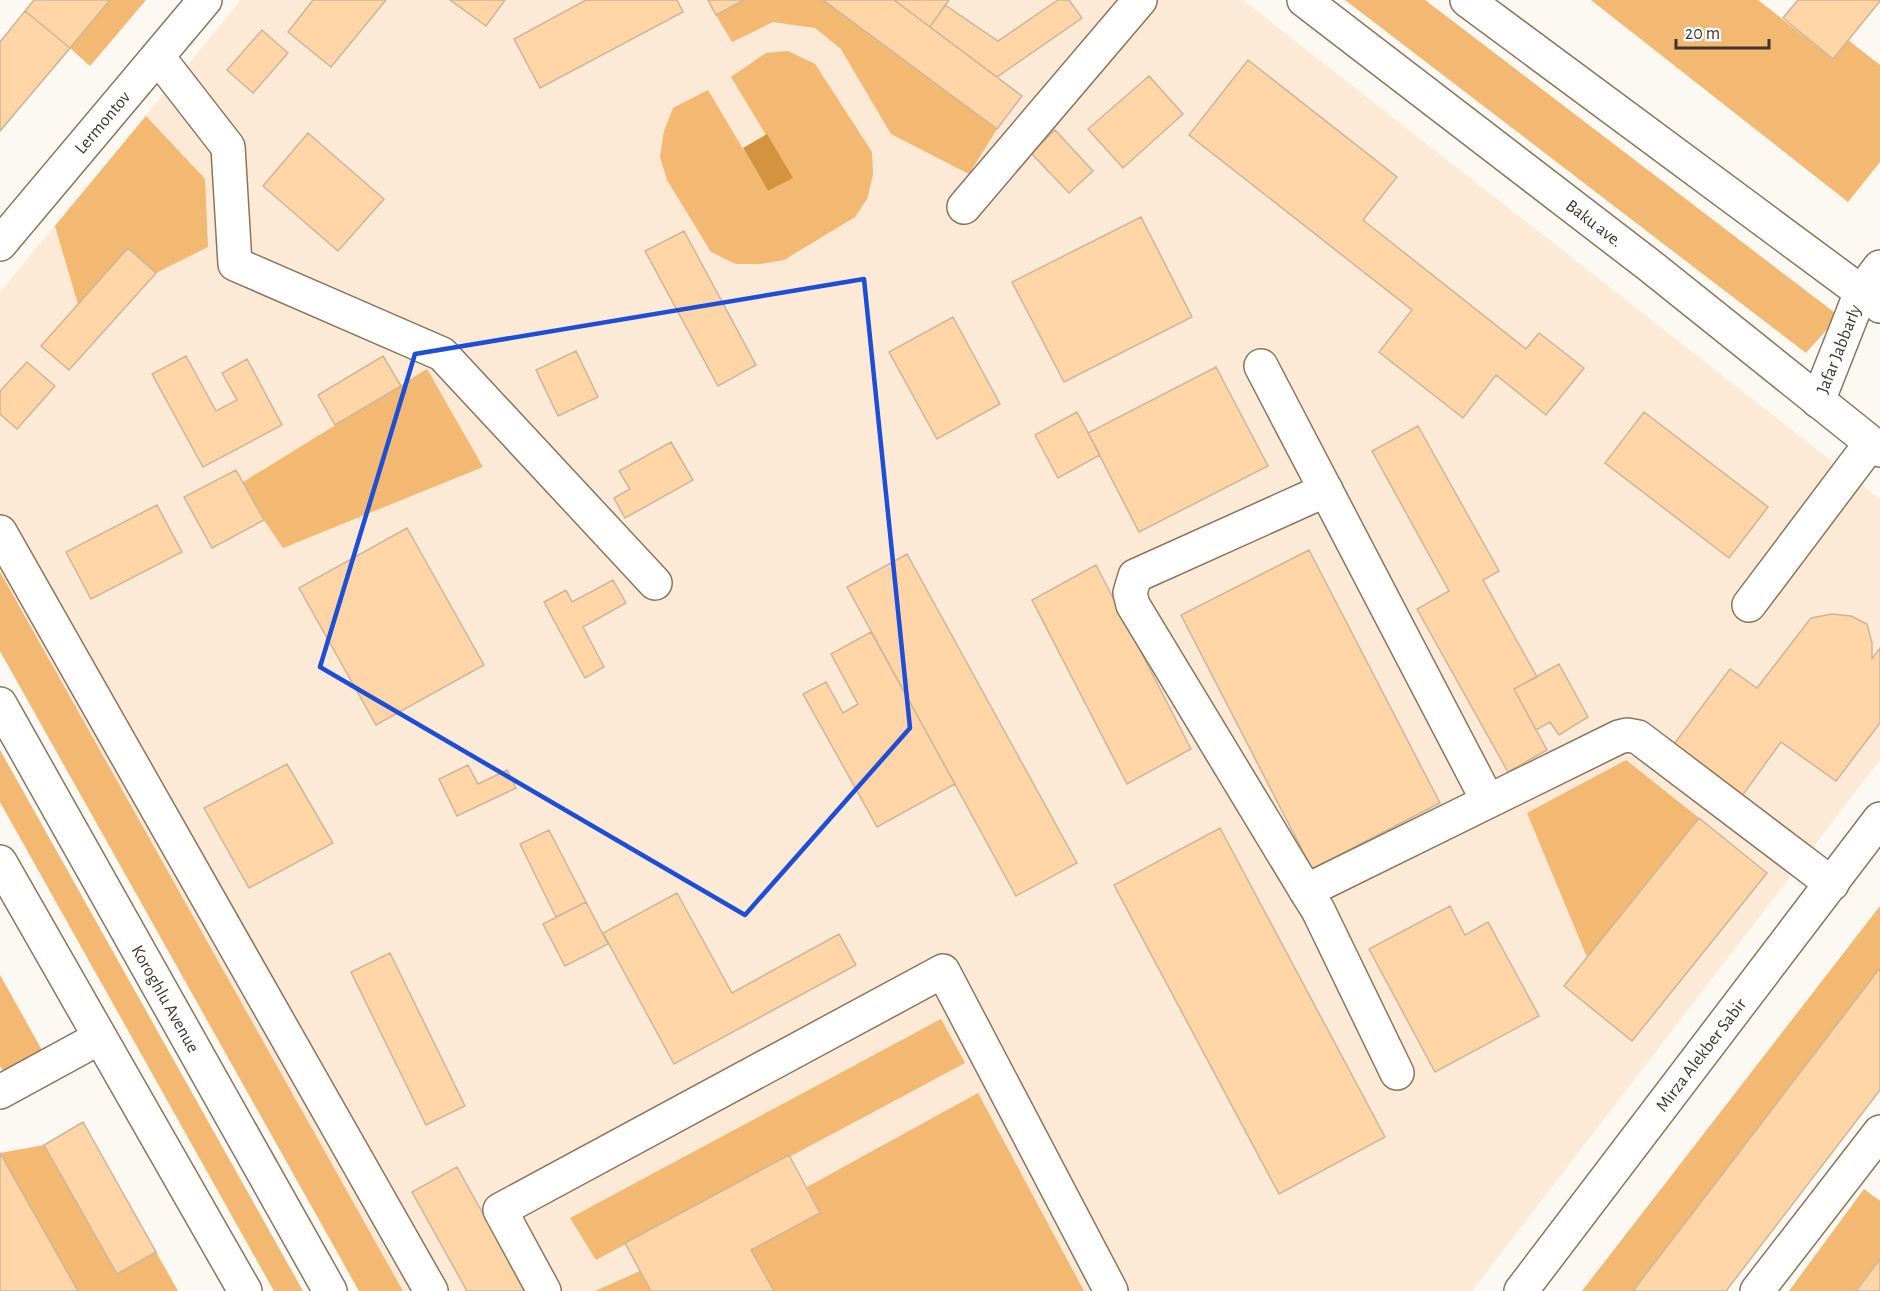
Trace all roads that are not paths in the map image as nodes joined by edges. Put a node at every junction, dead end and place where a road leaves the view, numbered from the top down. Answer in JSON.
{"nodes":[{"id":1,"x":205,"y":0,"type":"edge"},
{"id":2,"x":1140,"y":0,"type":"edge"},
{"id":3,"x":1304,"y":0,"type":"edge"},
{"id":4,"x":1467,"y":0,"type":"edge"},
{"id":5,"x":158,"y":57,"type":"junction"},
{"id":6,"x":964,"y":207,"type":"dead end"},
{"id":7,"x":0,"y":244,"type":"edge"},
{"id":8,"x":1874,"y":288,"type":"edge"},
{"id":9,"x":1261,"y":366,"type":"dead end"},
{"id":10,"x":1818,"y":401,"type":"junction"},
{"id":11,"x":1875,"y":447,"type":"edge"},
{"id":12,"x":1326,"y":490,"type":"junction"},
{"id":13,"x":0,"y":532,"type":"edge"},
{"id":14,"x":655,"y":583,"type":"dead end"},
{"id":15,"x":1749,"y":605,"type":"dead end"},
{"id":16,"x":0,"y":704,"type":"edge"},
{"id":17,"x":1488,"y":801,"type":"junction"},
{"id":18,"x":1880,"y":819,"type":"edge"},
{"id":19,"x":0,"y":862,"type":"edge"},
{"id":20,"x":1832,"y":884,"type":"junction"},
{"id":21,"x":1306,"y":891,"type":"junction"},
{"id":22,"x":99,"y":1038,"type":"junction"},
{"id":23,"x":1397,"y":1073,"type":"dead end"},
{"id":24,"x":0,"y":1092,"type":"edge"},
{"id":25,"x":1876,"y":1145,"type":"edge"},
{"id":26,"x":245,"y":1291,"type":"edge"},
{"id":27,"x":330,"y":1291,"type":"edge"},
{"id":28,"x":431,"y":1291,"type":"edge"},
{"id":29,"x":544,"y":1291,"type":"edge"},
{"id":30,"x":1111,"y":1291,"type":"edge"},
{"id":31,"x":1521,"y":1291,"type":"edge"},
{"id":32,"x":1757,"y":1291,"type":"edge"}],
"edges":[{"from":1,"to":5,"type":"street","name":"Lermontov"},
{"from":2,"to":6,"type":"street"},
{"from":3,"to":10,"type":"street","name":"Baku ave."},
{"from":4,"to":8,"type":"street"},
{"from":5,"to":7,"type":"street","name":"Lermontov"},
{"from":5,"to":14,"type":"street"},
{"from":8,"to":10,"type":"street","name":"Jafar Jabbarly"},
{"from":9,"to":12,"type":"street"},
{"from":10,"to":11,"type":"street","name":"Baku ave."},
{"from":11,"to":15,"type":"street"},
{"from":12,"to":17,"type":"street"},
{"from":12,"to":21,"type":"street"},
{"from":13,"to":28,"type":"street"},
{"from":16,"to":27,"type":"street","name":"Koroghlu Avenue"},
{"from":17,"to":20,"type":"street"},
{"from":17,"to":21,"type":"street"},
{"from":18,"to":20,"type":"street","name":"Mirza Alekber Sabir"},
{"from":19,"to":22,"type":"street"},
{"from":20,"to":31,"type":"street","name":"Mirza Alekber Sabir"},
{"from":21,"to":23,"type":"street"},
{"from":22,"to":24,"type":"street"},
{"from":22,"to":26,"type":"street"},
{"from":25,"to":32,"type":"street"},
{"from":29,"to":30,"type":"street"}]}
